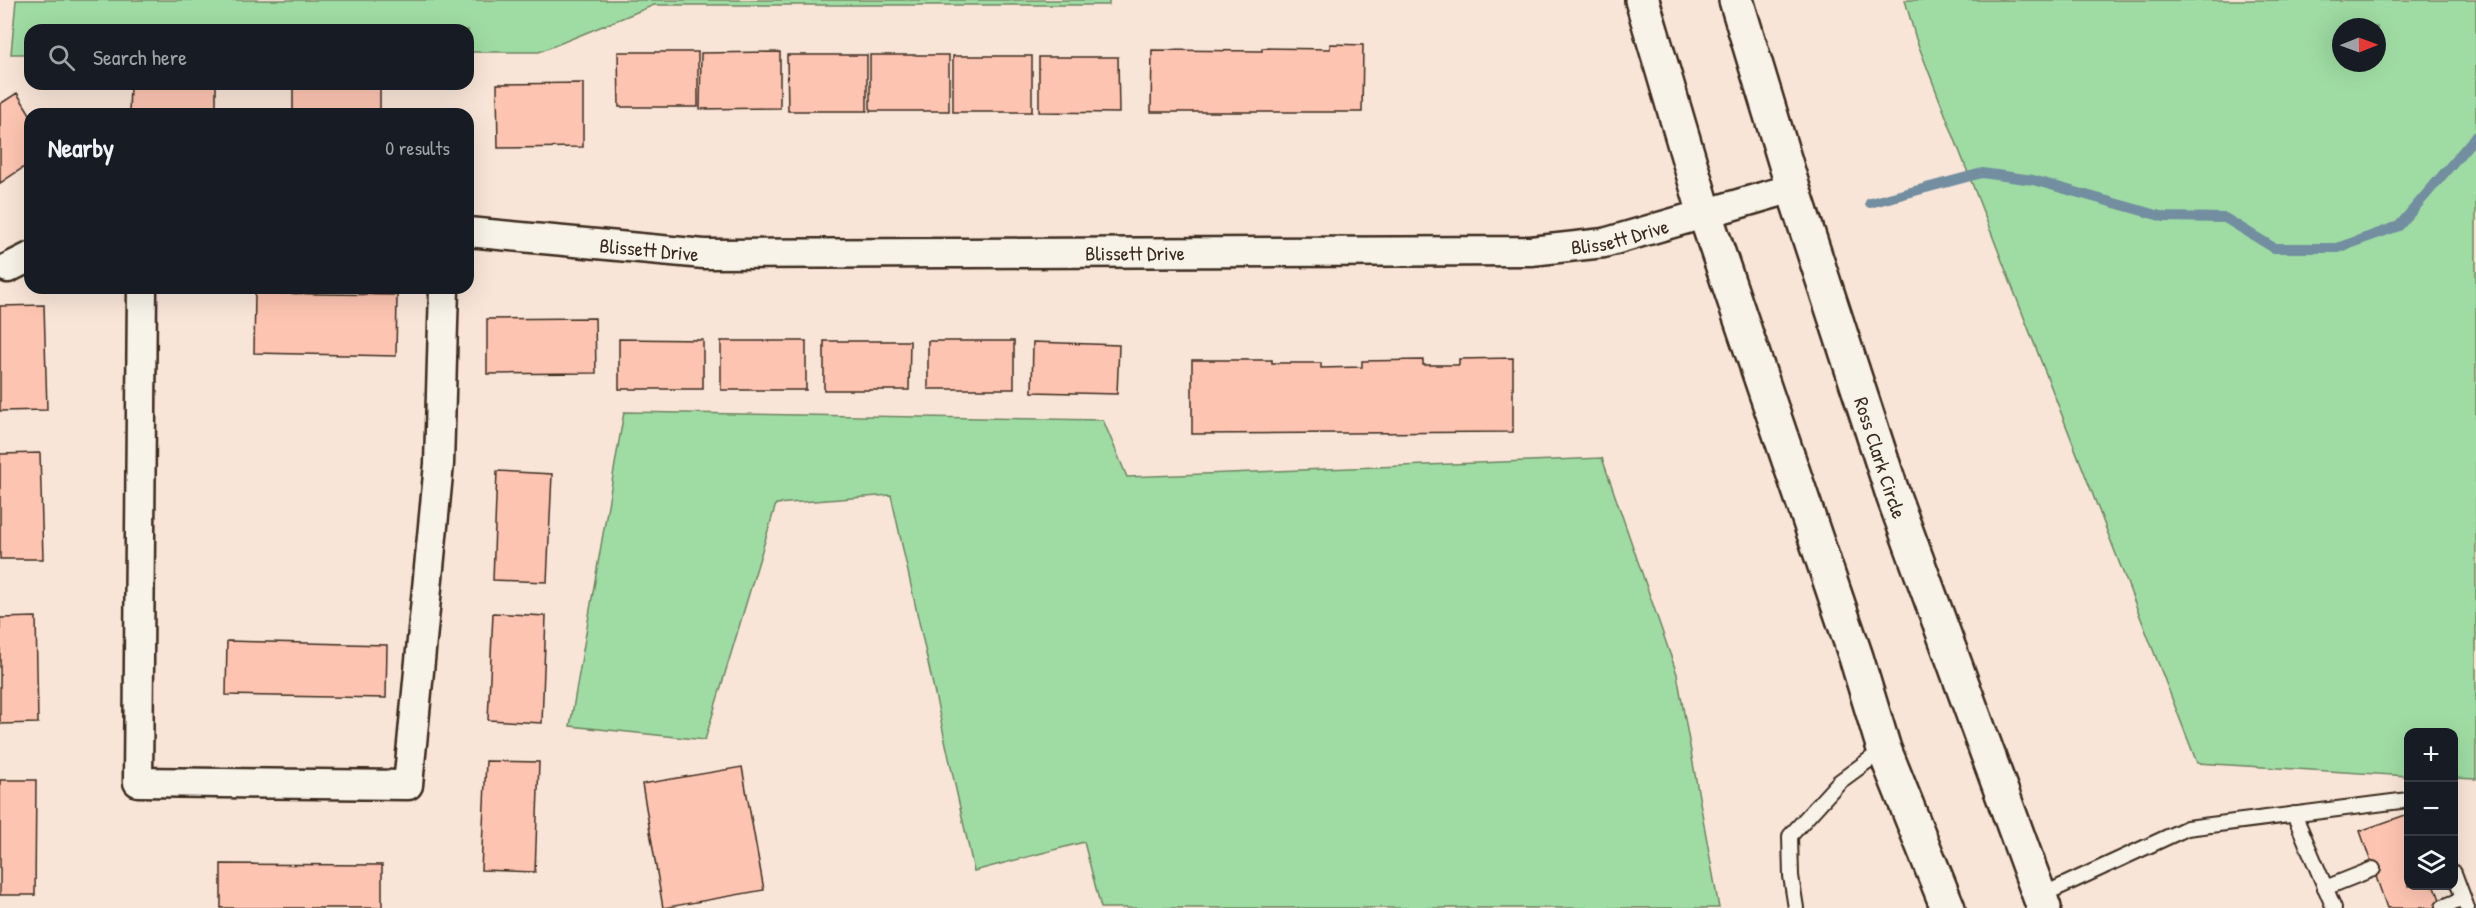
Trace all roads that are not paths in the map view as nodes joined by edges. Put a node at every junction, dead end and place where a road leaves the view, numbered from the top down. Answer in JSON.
{"nodes":[{"id":1,"x":1642,"y":0,"type":"edge"},
{"id":2,"x":1736,"y":0,"type":"edge"},
{"id":3,"x":1793,"y":188,"type":"junction"},
{"id":4,"x":1705,"y":214,"type":"junction"},
{"id":5,"x":474,"y":233,"type":"edge"},
{"id":6,"x":142,"y":294,"type":"edge"},
{"id":7,"x":444,"y":294,"type":"edge"},
{"id":8,"x":1884,"y":749,"type":"junction"},
{"id":9,"x":2404,"y":801,"type":"edge"},
{"id":10,"x":2294,"y":814,"type":"junction"},
{"id":11,"x":2373,"y":869,"type":"dead end"},
{"id":12,"x":2458,"y":884,"type":"edge"},
{"id":13,"x":2325,"y":888,"type":"junction"},
{"id":14,"x":2042,"y":902,"type":"edge"},
{"id":15,"x":2465,"y":903,"type":"edge"},
{"id":16,"x":2443,"y":907,"type":"edge"},
{"id":17,"x":1796,"y":908,"type":"edge"},
{"id":18,"x":1948,"y":908,"type":"edge"},
{"id":19,"x":2334,"y":908,"type":"edge"}],
"edges":[{"from":1,"to":4,"type":"highway"},
{"from":2,"to":3,"type":"highway","name":"Ross Clark Circle"},
{"from":3,"to":4,"type":"street","name":"Blissett Drive"},
{"from":3,"to":14,"type":"highway","name":"Ross Clark Circle"},
{"from":4,"to":5,"type":"street","name":"Blissett Drive"},
{"from":4,"to":8,"type":"highway"},
{"from":6,"to":7,"type":"street"},
{"from":8,"to":17,"type":"lane"},
{"from":8,"to":18,"type":"highway"},
{"from":9,"to":10,"type":"lane"},
{"from":10,"to":13,"type":"lane"},
{"from":10,"to":14,"type":"lane"},
{"from":11,"to":13,"type":"lane"},
{"from":12,"to":15,"type":"lane"},
{"from":13,"to":19,"type":"lane"},
{"from":15,"to":16,"type":"lane"}]}
